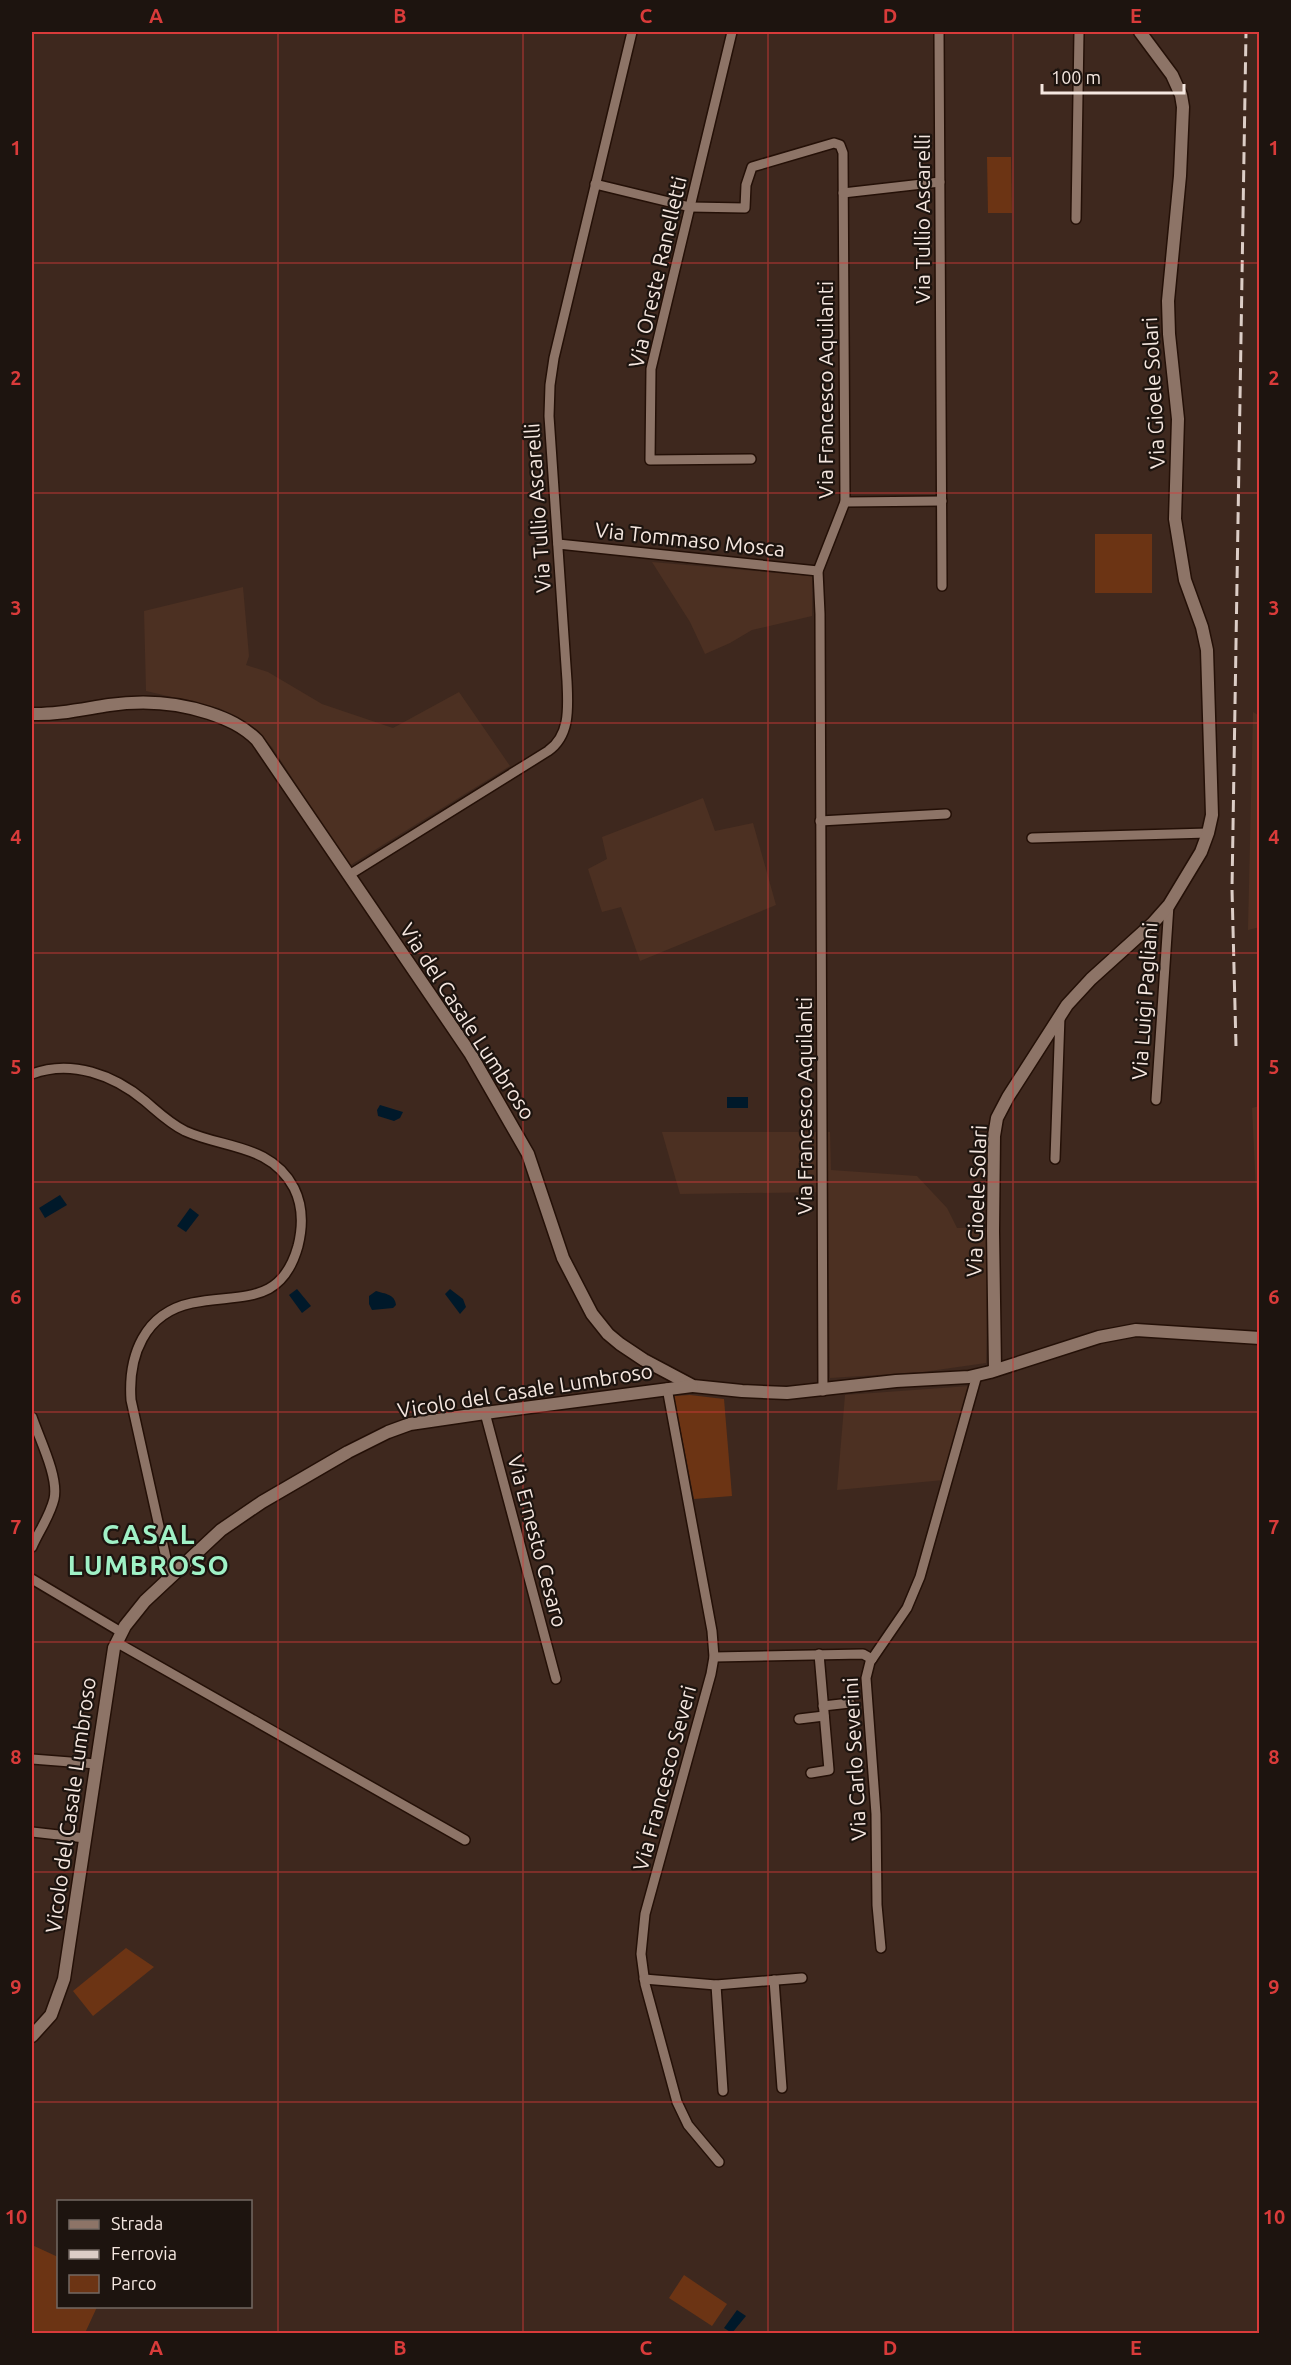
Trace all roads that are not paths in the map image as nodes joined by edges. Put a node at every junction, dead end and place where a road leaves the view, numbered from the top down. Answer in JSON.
{"nodes":[{"id":1,"x":632,"y":32,"type":"edge"},
{"id":2,"x":732,"y":32,"type":"edge"},
{"id":3,"x":939,"y":32,"type":"edge"},
{"id":4,"x":1079,"y":32,"type":"edge"},
{"id":5,"x":1140,"y":32,"type":"edge"},
{"id":6,"x":940,"y":182,"type":"junction"},
{"id":7,"x":595,"y":184,"type":"junction"},
{"id":8,"x":843,"y":194,"type":"junction"},
{"id":9,"x":690,"y":207,"type":"junction"},
{"id":10,"x":1076,"y":219,"type":"dead end"},
{"id":11,"x":751,"y":459,"type":"dead end"},
{"id":12,"x":942,"y":501,"type":"junction"},
{"id":13,"x":845,"y":502,"type":"junction"},
{"id":14,"x":558,"y":544,"type":"junction"},
{"id":15,"x":818,"y":571,"type":"junction"},
{"id":16,"x":942,"y":586,"type":"dead end"},
{"id":17,"x":32,"y":714,"type":"edge"},
{"id":18,"x":946,"y":814,"type":"dead end"},
{"id":19,"x":820,"y":821,"type":"junction"},
{"id":20,"x":1209,"y":833,"type":"junction"},
{"id":21,"x":1032,"y":838,"type":"dead end"},
{"id":22,"x":349,"y":874,"type":"junction"},
{"id":23,"x":1169,"y":905,"type":"junction"},
{"id":24,"x":1060,"y":1014,"type":"junction"},
{"id":25,"x":32,"y":1074,"type":"edge"},
{"id":26,"x":1156,"y":1100,"type":"dead end"},
{"id":27,"x":1055,"y":1159,"type":"dead end"},
{"id":28,"x":1260,"y":1338,"type":"edge"},
{"id":29,"x":995,"y":1370,"type":"junction"},
{"id":30,"x":977,"y":1375,"type":"junction"},
{"id":31,"x":693,"y":1386,"type":"junction"},
{"id":32,"x":667,"y":1389,"type":"junction"},
{"id":33,"x":823,"y":1390,"type":"junction"},
{"id":34,"x":485,"y":1413,"type":"junction"},
{"id":35,"x":32,"y":1417,"type":"edge"},
{"id":36,"x":32,"y":1547,"type":"edge"},
{"id":37,"x":170,"y":1576,"type":"junction"},
{"id":38,"x":32,"y":1579,"type":"edge"},
{"id":39,"x":119,"y":1637,"type":"junction"},
{"id":40,"x":819,"y":1654,"type":"junction"},
{"id":41,"x":714,"y":1657,"type":"junction"},
{"id":42,"x":872,"y":1659,"type":"junction"},
{"id":43,"x":556,"y":1679,"type":"dead end"},
{"id":44,"x":850,"y":1703,"type":"dead end"},
{"id":45,"x":824,"y":1711,"type":"junction"},
{"id":46,"x":799,"y":1719,"type":"dead end"},
{"id":47,"x":32,"y":1758,"type":"edge"},
{"id":48,"x":96,"y":1764,"type":"junction"},
{"id":49,"x":811,"y":1773,"type":"dead end"},
{"id":50,"x":32,"y":1832,"type":"edge"},
{"id":51,"x":85,"y":1838,"type":"junction"},
{"id":52,"x":465,"y":1840,"type":"dead end"},
{"id":53,"x":881,"y":1948,"type":"dead end"},
{"id":54,"x":802,"y":1978,"type":"dead end"},
{"id":55,"x":644,"y":1979,"type":"junction"},
{"id":56,"x":774,"y":1980,"type":"junction"},
{"id":57,"x":716,"y":1985,"type":"junction"},
{"id":58,"x":32,"y":2036,"type":"edge"},
{"id":59,"x":782,"y":2088,"type":"dead end"},
{"id":60,"x":723,"y":2091,"type":"dead end"},
{"id":61,"x":719,"y":2162,"type":"dead end"}],
"edges":[{"from":1,"to":7,"type":"street","name":"Via Tullio Ascarelli"},
{"from":2,"to":9,"type":"street","name":"Via Oreste Ranelletti"},
{"from":3,"to":6,"type":"street","name":"Via Tullio Ascarelli"},
{"from":4,"to":10,"type":"street"},
{"from":5,"to":20,"type":"street","name":"Via Gioele Solari"},
{"from":6,"to":8,"type":"street"},
{"from":6,"to":12,"type":"street","name":"Via Tullio Ascarelli"},
{"from":7,"to":9,"type":"street"},
{"from":7,"to":14,"type":"street","name":"Via Tullio Ascarelli"},
{"from":8,"to":9,"type":"street","name":"Via Francesco Aquilanti"},
{"from":8,"to":13,"type":"street","name":"Via Francesco Aquilanti"},
{"from":9,"to":11,"type":"street","name":"Via Oreste Ranelletti"},
{"from":12,"to":13,"type":"street"},
{"from":12,"to":16,"type":"street","name":"Via Tullio Ascarelli"},
{"from":13,"to":15,"type":"street","name":"Via Francesco Aquilanti"},
{"from":14,"to":15,"type":"street","name":"Via Tommaso Mosca"},
{"from":14,"to":22,"type":"street","name":"Via Tullio Ascarelli"},
{"from":15,"to":19,"type":"street","name":"Via Francesco Aquilanti"},
{"from":17,"to":22,"type":"street","name":"Via del Casale Lumbroso"},
{"from":18,"to":19,"type":"street"},
{"from":19,"to":33,"type":"street","name":"Via Francesco Aquilanti"},
{"from":20,"to":21,"type":"street"},
{"from":20,"to":23,"type":"street","name":"Via Gioele Solari"},
{"from":22,"to":31,"type":"street","name":"Via del Casale Lumbroso"},
{"from":23,"to":24,"type":"street","name":"Via Gioele Solari"},
{"from":23,"to":26,"type":"street","name":"Via Luigi Pagliani"},
{"from":24,"to":27,"type":"street"},
{"from":24,"to":29,"type":"street","name":"Via Gioele Solari"},
{"from":25,"to":37,"type":"street"},
{"from":28,"to":29,"type":"street","name":"Via del Casale Lumbroso"},
{"from":29,"to":30,"type":"street","name":"Via del Casale Lumbroso"},
{"from":30,"to":33,"type":"street","name":"Via del Casale Lumbroso"},
{"from":30,"to":42,"type":"street","name":"Via Carlo Severini"},
{"from":31,"to":32,"type":"street","name":"Vicolo del Casale Lumbroso"},
{"from":31,"to":33,"type":"street","name":"Via del Casale Lumbroso"},
{"from":32,"to":34,"type":"street","name":"Vicolo del Casale Lumbroso"},
{"from":32,"to":41,"type":"street","name":"Via Francesco Severi"},
{"from":34,"to":37,"type":"street","name":"Vicolo del Casale Lumbroso"},
{"from":34,"to":43,"type":"street","name":"Via Ernesto Cesaro"},
{"from":35,"to":36,"type":"street"},
{"from":37,"to":39,"type":"street","name":"Vicolo del Casale Lumbroso"},
{"from":38,"to":39,"type":"street"},
{"from":39,"to":48,"type":"street","name":"Vicolo del Casale Lumbroso"},
{"from":39,"to":52,"type":"street"},
{"from":40,"to":41,"type":"street"},
{"from":40,"to":42,"type":"street"},
{"from":40,"to":45,"type":"street"},
{"from":41,"to":55,"type":"street","name":"Via Francesco Severi"},
{"from":42,"to":53,"type":"street","name":"Via Carlo Severini"},
{"from":44,"to":45,"type":"street"},
{"from":45,"to":46,"type":"street"},
{"from":45,"to":49,"type":"street"},
{"from":47,"to":48,"type":"street"},
{"from":48,"to":51,"type":"street","name":"Vicolo del Casale Lumbroso"},
{"from":50,"to":51,"type":"street"},
{"from":51,"to":58,"type":"street","name":"Vicolo del Casale Lumbroso"},
{"from":54,"to":56,"type":"street"},
{"from":55,"to":57,"type":"street"},
{"from":55,"to":61,"type":"street","name":"Via Francesco Severi"},
{"from":56,"to":57,"type":"street"},
{"from":56,"to":59,"type":"street"},
{"from":57,"to":60,"type":"street"}]}
